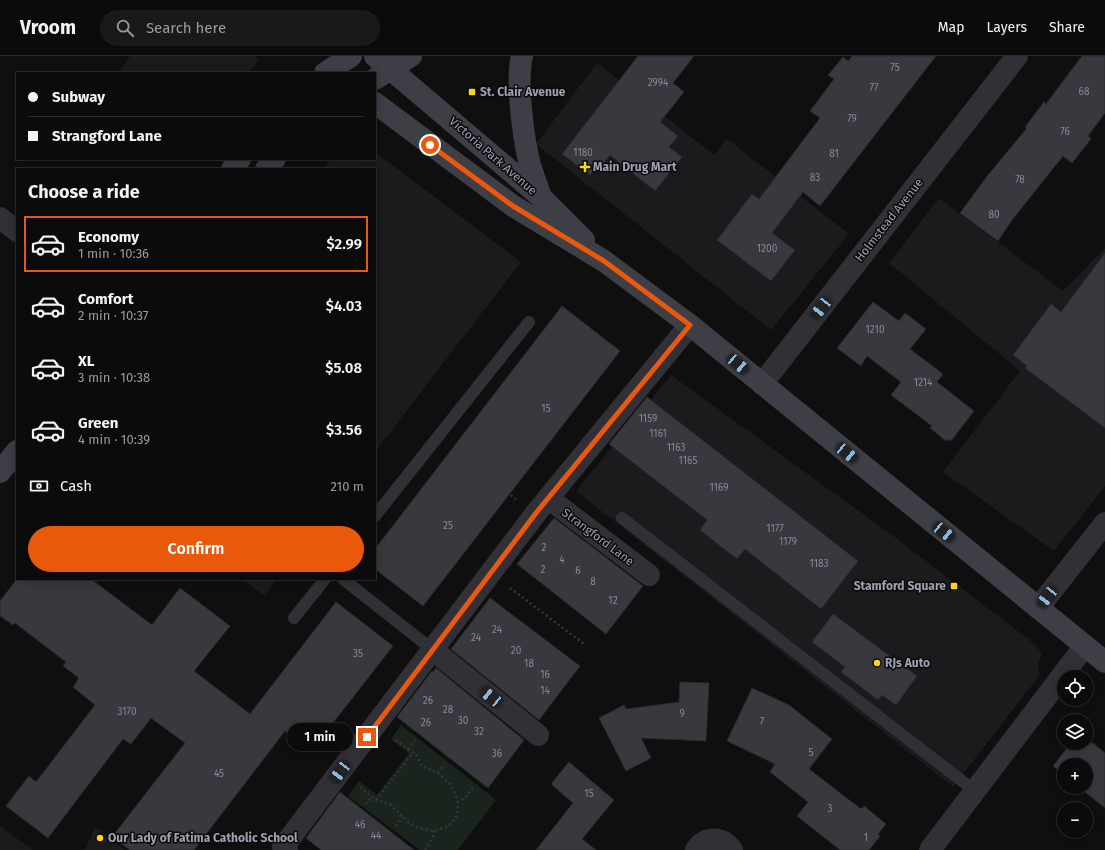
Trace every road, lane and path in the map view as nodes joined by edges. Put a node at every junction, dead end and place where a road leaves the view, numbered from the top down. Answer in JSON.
{"nodes":[{"id":1,"x":351,"y":56,"type":"edge"},
{"id":2,"x":411,"y":56,"type":"edge"},
{"id":3,"x":522,"y":56,"type":"edge"},
{"id":4,"x":1017,"y":56,"type":"edge"},
{"id":5,"x":328,"y":68,"type":"edge"},
{"id":6,"x":380,"y":68,"type":"edge"},
{"id":7,"x":376,"y":104,"type":"edge"},
{"id":8,"x":239,"y":160,"type":"edge"},
{"id":9,"x":274,"y":160,"type":"edge"},
{"id":10,"x":233,"y":168,"type":"edge"},
{"id":11,"x":267,"y":168,"type":"edge"},
{"id":12,"x":541,"y":197,"type":"junction"},
{"id":13,"x":0,"y":218,"type":"edge"},
{"id":14,"x":16,"y":230,"type":"edge"},
{"id":15,"x":604,"y":261,"type":"junction"},
{"id":16,"x":529,"y":322,"type":"dead end"},
{"id":17,"x":690,"y":325,"type":"junction"},
{"id":18,"x":762,"y":384,"type":"junction"},
{"id":19,"x":436,"y":440,"type":"junction"},
{"id":20,"x":16,"y":452,"type":"edge"},
{"id":21,"x":0,"y":472,"type":"edge"},
{"id":22,"x":542,"y":506,"type":"junction"},
{"id":23,"x":376,"y":515,"type":"edge"},
{"id":24,"x":622,"y":518,"type":"dead end"},
{"id":25,"x":1105,"y":523,"type":"edge"},
{"id":26,"x":491,"y":573,"type":"junction"},
{"id":27,"x":648,"y":575,"type":"dead end"},
{"id":28,"x":324,"y":580,"type":"edge"},
{"id":29,"x":344,"y":580,"type":"edge"},
{"id":30,"x":1038,"y":608,"type":"junction"},
{"id":31,"x":294,"y":618,"type":"dead end"},
{"id":32,"x":584,"y":644,"type":"dead end"},
{"id":33,"x":1084,"y":647,"type":"junction"},
{"id":34,"x":433,"y":650,"type":"junction"},
{"id":35,"x":1105,"y":662,"type":"edge"},
{"id":36,"x":376,"y":725,"type":"junction"},
{"id":37,"x":538,"y":735,"type":"dead end"},
{"id":38,"x":415,"y":740,"type":"dead end"},
{"id":39,"x":408,"y":749,"type":"junction"},
{"id":40,"x":413,"y":753,"type":"junction"},
{"id":41,"x":444,"y":764,"type":"dead end"},
{"id":42,"x":340,"y":772,"type":"junction"},
{"id":43,"x":438,"y":774,"type":"junction"},
{"id":44,"x":474,"y":786,"type":"dead end"},
{"id":45,"x":975,"y":791,"type":"junction"},
{"id":46,"x":372,"y":797,"type":"junction"},
{"id":47,"x":376,"y":800,"type":"junction"},
{"id":48,"x":457,"y":802,"type":"junction"},
{"id":49,"x":366,"y":804,"type":"dead end"},
{"id":50,"x":403,"y":817,"type":"junction"},
{"id":51,"x":396,"y":826,"type":"dead end"},
{"id":52,"x":434,"y":830,"type":"junction"},
{"id":53,"x":287,"y":850,"type":"edge"},
{"id":54,"x":425,"y":850,"type":"edge"},
{"id":55,"x":696,"y":850,"type":"edge"},
{"id":56,"x":732,"y":850,"type":"edge"},
{"id":57,"x":930,"y":850,"type":"edge"}],
"edges":[{"from":1,"to":5,"type":"main road"},
{"from":2,"to":6,"type":"main road"},
{"from":3,"to":12,"type":"main road"},
{"from":4,"to":18,"type":"street","name":"Holmstead Avenue"},
{"from":6,"to":12,"type":"main road","name":"Victoria Park Avenue"},
{"from":7,"to":15,"type":"main road","name":"Victoria Park Avenue"},
{"from":8,"to":10,"type":"main road"},
{"from":9,"to":11,"type":"main road"},
{"from":12,"to":15,"type":"main road","name":"Victoria Park Avenue"},
{"from":13,"to":14,"type":"street"},
{"from":15,"to":17,"type":"main road","name":"Victoria Park Avenue"},
{"from":16,"to":19,"type":"lane"},
{"from":17,"to":18,"type":"main road","name":"Victoria Park Avenue"},
{"from":17,"to":22,"type":"street"},
{"from":18,"to":30,"type":"main road","name":"Victoria Park Avenue"},
{"from":19,"to":22,"type":"path"},
{"from":19,"to":23,"type":"lane"},
{"from":20,"to":21,"type":"main road"},
{"from":22,"to":26,"type":"street"},
{"from":22,"to":27,"type":"street","name":"Strangford Lane"},
{"from":24,"to":45,"type":"lane"},
{"from":25,"to":30,"type":"street"},
{"from":26,"to":32,"type":"path"},
{"from":26,"to":34,"type":"street"},
{"from":28,"to":31,"type":"lane"},
{"from":29,"to":34,"type":"lane"},
{"from":30,"to":33,"type":"main road","name":"Victoria Park Avenue"},
{"from":33,"to":35,"type":"main road","name":"Victoria Park Avenue"},
{"from":33,"to":45,"type":"street"},
{"from":34,"to":36,"type":"street"},
{"from":34,"to":37,"type":"street"},
{"from":36,"to":39,"type":"path"},
{"from":36,"to":42,"type":"street"},
{"from":38,"to":39,"type":"path"},
{"from":39,"to":40,"type":"path"},
{"from":40,"to":43,"type":"path"},
{"from":40,"to":47,"type":"path"},
{"from":41,"to":43,"type":"path"},
{"from":42,"to":46,"type":"path"},
{"from":42,"to":53,"type":"street"},
{"from":43,"to":48,"type":"path"},
{"from":44,"to":48,"type":"path"},
{"from":45,"to":57,"type":"street"},
{"from":46,"to":47,"type":"path"},
{"from":46,"to":49,"type":"path"},
{"from":47,"to":50,"type":"path"},
{"from":48,"to":52,"type":"path"},
{"from":50,"to":51,"type":"path"},
{"from":50,"to":52,"type":"path"},
{"from":52,"to":54,"type":"path"},
{"from":55,"to":56,"type":"street"}]}
